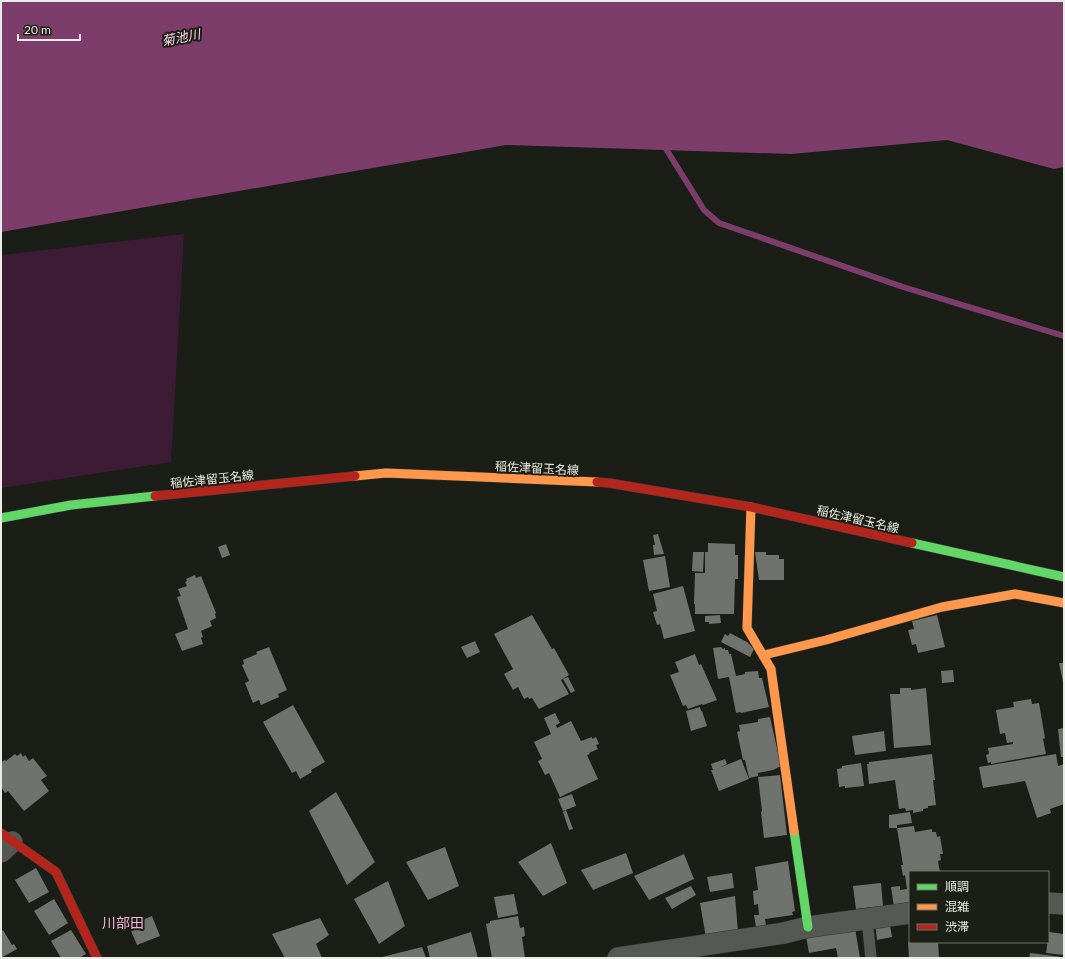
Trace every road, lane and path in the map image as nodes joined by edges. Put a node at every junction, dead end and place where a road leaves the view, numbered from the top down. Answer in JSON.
{"nodes":[{"id":1,"x":751,"y":507,"type":"junction"},
{"id":2,"x":1,"y":518,"type":"edge"},
{"id":3,"x":1064,"y":577,"type":"edge"},
{"id":4,"x":1064,"y":603,"type":"edge"},
{"id":5,"x":764,"y":655,"type":"junction"},
{"id":6,"x":5,"y":842,"type":"edge"},
{"id":7,"x":1049,"y":904,"type":"edge"},
{"id":8,"x":1064,"y":904,"type":"edge"},
{"id":9,"x":909,"y":913,"type":"edge"},
{"id":10,"x":867,"y":919,"type":"junction"},
{"id":11,"x":808,"y":927,"type":"junction"},
{"id":12,"x":97,"y":958,"type":"edge"},
{"id":13,"x":618,"y":958,"type":"edge"},
{"id":14,"x":871,"y":958,"type":"edge"}],
"edges":[{"from":1,"to":2,"type":"main road","name":"稲佐津留玉名線"},
{"from":1,"to":3,"type":"main road","name":"稲佐津留玉名線"},
{"from":1,"to":5,"type":"main road"},
{"from":4,"to":5,"type":"main road"},
{"from":5,"to":11,"type":"main road"},
{"from":6,"to":12,"type":"main road"},
{"from":7,"to":8,"type":"street"},
{"from":9,"to":10,"type":"street"},
{"from":10,"to":11,"type":"street"},
{"from":10,"to":14,"type":"lane"},
{"from":11,"to":13,"type":"street"}]}
